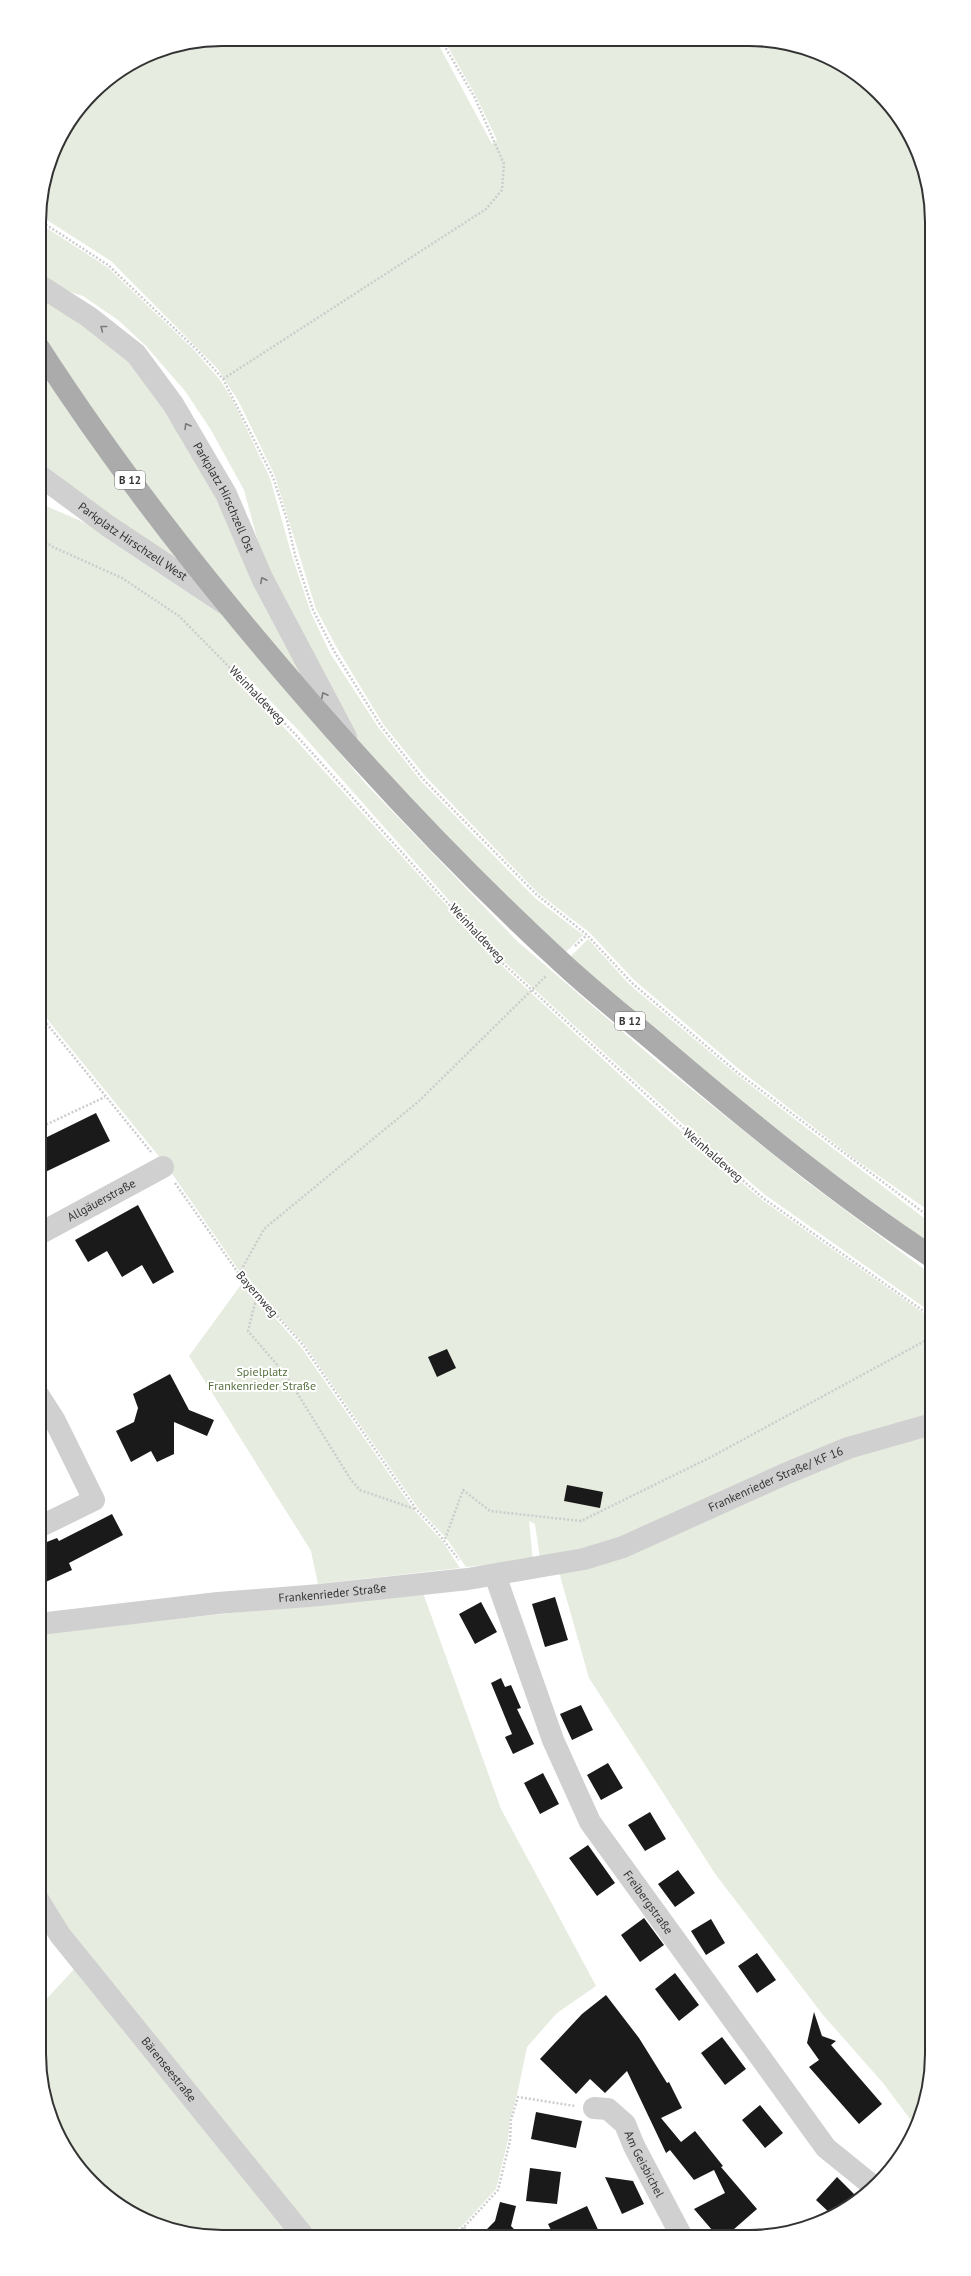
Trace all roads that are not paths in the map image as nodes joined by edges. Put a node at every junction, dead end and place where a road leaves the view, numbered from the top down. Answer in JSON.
{"nodes":[{"id":1,"x":46,"y":289,"type":"edge"},
{"id":2,"x":46,"y":358,"type":"edge"},
{"id":3,"x":46,"y":480,"type":"edge"},
{"id":4,"x":229,"y":606,"type":"junction"},
{"id":5,"x":354,"y":754,"type":"junction"},
{"id":6,"x":163,"y":1167,"type":"road end"},
{"id":7,"x":46,"y":1230,"type":"edge"},
{"id":8,"x":925,"y":1252,"type":"edge"},
{"id":9,"x":46,"y":1407,"type":"edge"},
{"id":10,"x":925,"y":1426,"type":"edge"},
{"id":11,"x":46,"y":1524,"type":"edge"},
{"id":12,"x":623,"y":1547,"type":"joint"},
{"id":13,"x":495,"y":1575,"type":"junction"},
{"id":14,"x":46,"y":1623,"type":"edge"},
{"id":15,"x":46,"y":1913,"type":"edge"},
{"id":16,"x":594,"y":2108,"type":"road end"},
{"id":17,"x":869,"y":2183,"type":"edge"},
{"id":18,"x":299,"y":2230,"type":"edge"},
{"id":19,"x":678,"y":2230,"type":"edge"}],
"edges":[{"from":5,"to":1,"type":"street","name":"Parkplatz Hirschzell Ost","one_way":true},
{"from":2,"to":4,"type":"main road","number":"B 12"},
{"from":3,"to":4,"type":"street","name":"Parkplatz Hirschzell West"},
{"from":4,"to":5,"type":"main road","number":"B 12"},
{"from":5,"to":8,"type":"main road","number":"B 12"},
{"from":6,"to":7,"type":"street","name":"Allgäuerstraße"},
{"from":9,"to":11,"type":"street"},
{"from":10,"to":12,"type":"street","name":"Frankenrieder Straße/ KF 16"},
{"from":12,"to":13,"type":"street","name":"Frankenrieder Straße"},
{"from":13,"to":14,"type":"street","name":"Frankenrieder Straße"},
{"from":13,"to":17,"type":"street","name":"Freibergstraße"},
{"from":15,"to":18,"type":"street","name":"Bärenseestraße"},
{"from":16,"to":19,"type":"street","name":"Am Geisbichel"}]}
